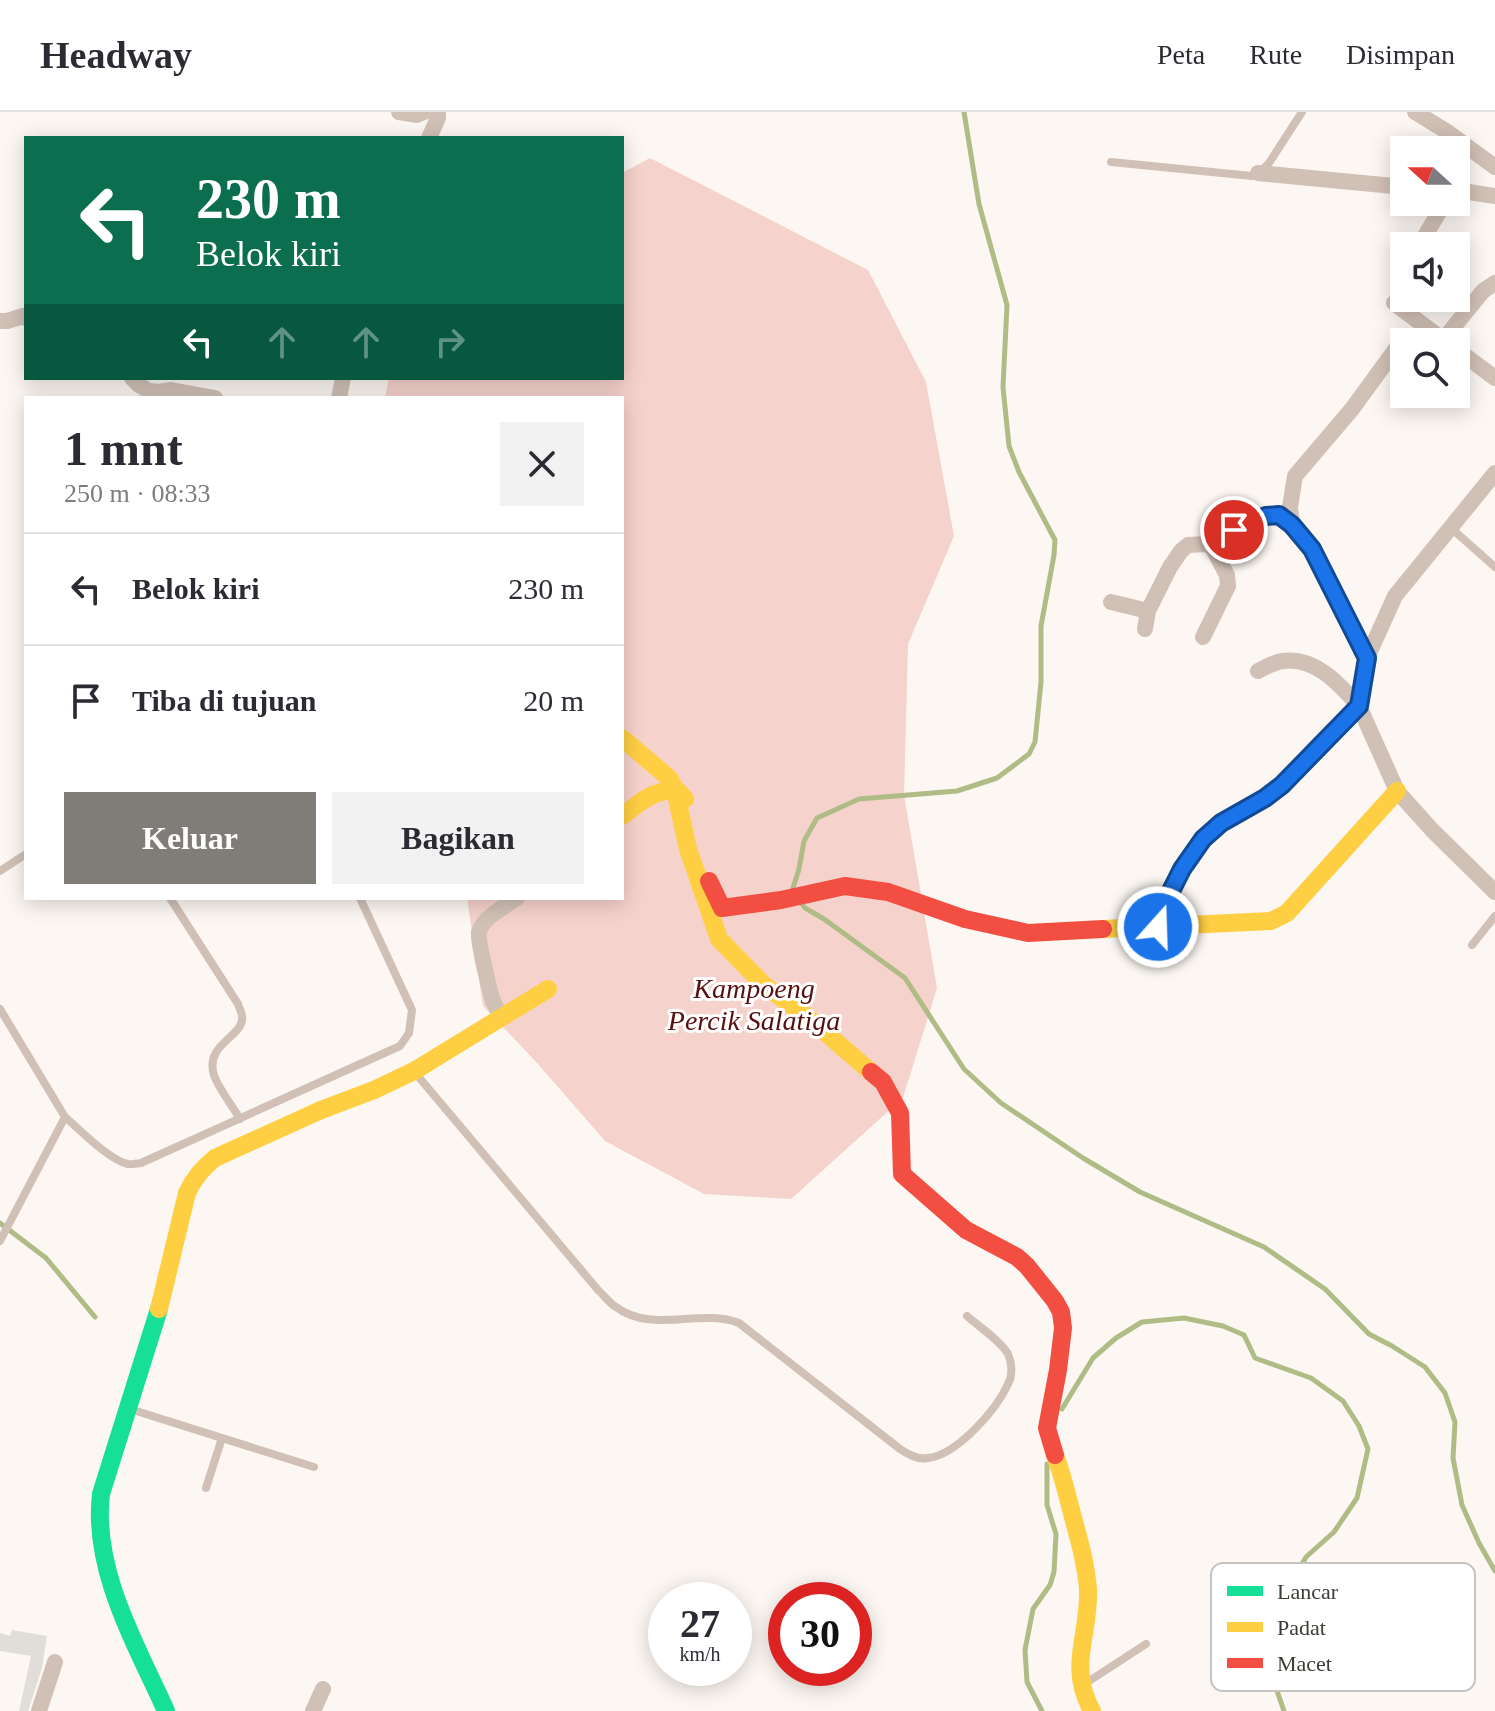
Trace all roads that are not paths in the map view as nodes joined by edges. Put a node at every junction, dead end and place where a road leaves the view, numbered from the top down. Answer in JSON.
{"nodes":[{"id":1,"x":399,"y":112,"type":"edge"},
{"id":2,"x":424,"y":112,"type":"edge"},
{"id":3,"x":438,"y":112,"type":"edge"},
{"id":4,"x":1302,"y":112,"type":"edge"},
{"id":5,"x":1415,"y":112,"type":"edge"},
{"id":6,"x":430,"y":136,"type":"edge"},
{"id":7,"x":1111,"y":162,"type":"dead end"},
{"id":8,"x":1495,"y":167,"type":"edge"},
{"id":9,"x":1258,"y":173,"type":"junction"},
{"id":10,"x":1390,"y":186,"type":"edge"},
{"id":11,"x":1470,"y":192,"type":"edge"},
{"id":12,"x":1495,"y":196,"type":"edge"},
{"id":13,"x":1495,"y":283,"type":"edge"},
{"id":14,"x":1406,"y":312,"type":"edge"},
{"id":15,"x":24,"y":317,"type":"edge"},
{"id":16,"x":0,"y":321,"type":"edge"},
{"id":17,"x":1428,"y":328,"type":"edge"},
{"id":18,"x":1455,"y":328,"type":"edge"},
{"id":19,"x":1390,"y":357,"type":"edge"},
{"id":20,"x":1470,"y":360,"type":"edge"},
{"id":21,"x":1495,"y":378,"type":"edge"},
{"id":22,"x":134,"y":380,"type":"edge"},
{"id":23,"x":204,"y":396,"type":"edge"},
{"id":24,"x":1495,"y":473,"type":"edge"},
{"id":25,"x":1292,"y":525,"type":"junction"},
{"id":26,"x":1450,"y":527,"type":"junction"},
{"id":27,"x":1212,"y":547,"type":"junction"},
{"id":28,"x":1495,"y":567,"type":"edge"},
{"id":29,"x":1111,"y":602,"type":"dead end"},
{"id":30,"x":1148,"y":611,"type":"junction"},
{"id":31,"x":1145,"y":629,"type":"dead end"},
{"id":32,"x":1203,"y":637,"type":"dead end"},
{"id":33,"x":1367,"y":658,"type":"junction"},
{"id":34,"x":1258,"y":671,"type":"dead end"},
{"id":35,"x":1359,"y":706,"type":"junction"},
{"id":36,"x":624,"y":740,"type":"edge"},
{"id":37,"x":675,"y":790,"type":"junction"},
{"id":38,"x":1397,"y":791,"type":"junction"},
{"id":39,"x":624,"y":815,"type":"edge"},
{"id":40,"x":24,"y":855,"type":"edge"},
{"id":41,"x":0,"y":871,"type":"edge"},
{"id":42,"x":1495,"y":892,"type":"edge"},
{"id":43,"x":171,"y":900,"type":"edge"},
{"id":44,"x":361,"y":900,"type":"edge"},
{"id":45,"x":514,"y":900,"type":"edge"},
{"id":46,"x":1495,"y":916,"type":"edge"},
{"id":47,"x":1158,"y":927,"type":"junction"},
{"id":48,"x":1472,"y":945,"type":"dead end"},
{"id":49,"x":548,"y":989,"type":"dead end"},
{"id":50,"x":0,"y":1009,"type":"edge"},
{"id":51,"x":502,"y":1018,"type":"junction"},
{"id":52,"x":414,"y":1071,"type":"junction"},
{"id":53,"x":65,"y":1117,"type":"junction"},
{"id":54,"x":240,"y":1119,"type":"junction"},
{"id":55,"x":0,"y":1241,"type":"edge"},
{"id":56,"x":967,"y":1316,"type":"dead end"},
{"id":57,"x":129,"y":1408,"type":"junction"},
{"id":58,"x":222,"y":1438,"type":"junction"},
{"id":59,"x":314,"y":1467,"type":"dead end"},
{"id":60,"x":206,"y":1488,"type":"dead end"},
{"id":61,"x":1146,"y":1644,"type":"dead end"},
{"id":62,"x":55,"y":1662,"type":"dead end"},
{"id":63,"x":1079,"y":1687,"type":"junction"},
{"id":64,"x":323,"y":1689,"type":"dead end"},
{"id":65,"x":39,"y":1711,"type":"edge"},
{"id":66,"x":166,"y":1711,"type":"edge"},
{"id":67,"x":313,"y":1711,"type":"edge"},
{"id":68,"x":1092,"y":1711,"type":"edge"}],
"edges":[{"from":1,"to":2,"type":"street"},
{"from":3,"to":6,"type":"street"},
{"from":4,"to":9,"type":"lane"},
{"from":5,"to":8,"type":"street"},
{"from":7,"to":9,"type":"lane"},
{"from":9,"to":10,"type":"street"},
{"from":11,"to":12,"type":"street"},
{"from":13,"to":18,"type":"street"},
{"from":14,"to":17,"type":"street"},
{"from":15,"to":16,"type":"street"},
{"from":19,"to":25,"type":"street"},
{"from":20,"to":21,"type":"street"},
{"from":22,"to":23,"type":"street"},
{"from":24,"to":26,"type":"street"},
{"from":25,"to":27,"type":"street"},
{"from":25,"to":33,"type":"street"},
{"from":26,"to":28,"type":"lane"},
{"from":26,"to":33,"type":"street"},
{"from":27,"to":30,"type":"street"},
{"from":27,"to":32,"type":"street"},
{"from":29,"to":30,"type":"street"},
{"from":30,"to":31,"type":"street"},
{"from":33,"to":35,"type":"street"},
{"from":34,"to":35,"type":"street"},
{"from":35,"to":38,"type":"street"},
{"from":35,"to":47,"type":"street"},
{"from":36,"to":37,"type":"street"},
{"from":37,"to":39,"type":"street"},
{"from":37,"to":47,"type":"street"},
{"from":37,"to":63,"type":"street"},
{"from":38,"to":42,"type":"street"},
{"from":38,"to":47,"type":"street"},
{"from":40,"to":41,"type":"lane"},
{"from":43,"to":54,"type":"lane"},
{"from":44,"to":54,"type":"lane"},
{"from":45,"to":51,"type":"street"},
{"from":46,"to":48,"type":"lane"},
{"from":49,"to":51,"type":"street"},
{"from":50,"to":53,"type":"lane"},
{"from":51,"to":52,"type":"street"},
{"from":52,"to":56,"type":"lane"},
{"from":52,"to":57,"type":"street"},
{"from":53,"to":54,"type":"lane"},
{"from":53,"to":55,"type":"lane"},
{"from":57,"to":58,"type":"lane"},
{"from":57,"to":66,"type":"street"},
{"from":58,"to":59,"type":"lane"},
{"from":58,"to":60,"type":"lane"},
{"from":61,"to":63,"type":"lane"},
{"from":62,"to":65,"type":"street"},
{"from":63,"to":68,"type":"street"},
{"from":64,"to":67,"type":"street"}]}
